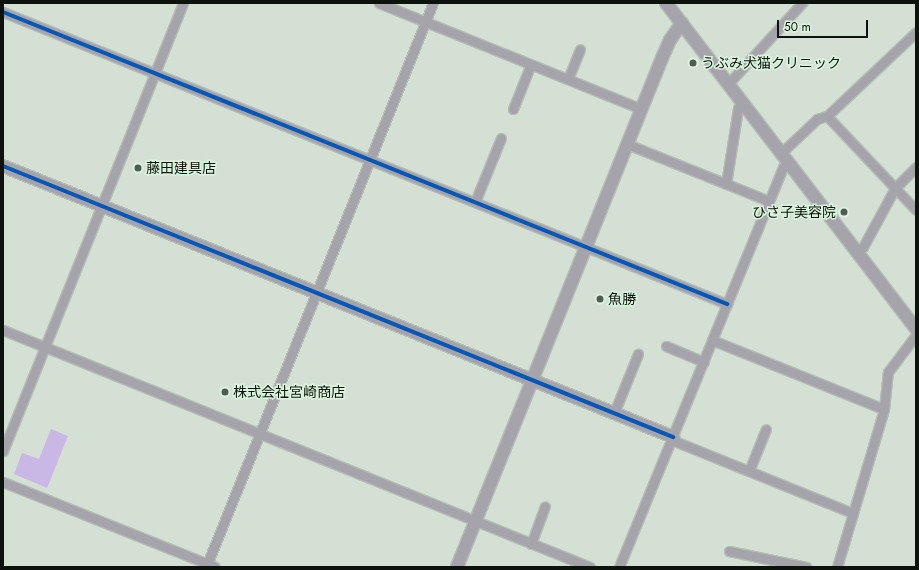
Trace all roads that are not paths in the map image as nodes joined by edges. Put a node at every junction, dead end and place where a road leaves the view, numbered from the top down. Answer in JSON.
{"nodes":[{"id":1,"x":183,"y":3,"type":"edge"},
{"id":2,"x":379,"y":3,"type":"edge"},
{"id":3,"x":433,"y":3,"type":"edge"},
{"id":4,"x":666,"y":3,"type":"edge"},
{"id":5,"x":802,"y":3,"type":"edge"},
{"id":6,"x":3,"y":12,"type":"edge"},
{"id":7,"x":426,"y":22,"type":"junction"},
{"id":8,"x":682,"y":23,"type":"junction"},
{"id":9,"x":916,"y":32,"type":"edge"},
{"id":10,"x":580,"y":49,"type":"dead end"},
{"id":11,"x":531,"y":64,"type":"junction"},
{"id":12,"x":155,"y":73,"type":"junction"},
{"id":13,"x":568,"y":79,"type":"junction"},
{"id":14,"x":728,"y":84,"type":"junction"},
{"id":15,"x":743,"y":104,"type":"junction"},
{"id":16,"x":513,"y":109,"type":"dead end"},
{"id":17,"x":641,"y":109,"type":"junction"},
{"id":18,"x":827,"y":116,"type":"junction"},
{"id":19,"x":500,"y":138,"type":"dead end"},
{"id":20,"x":627,"y":144,"type":"junction"},
{"id":21,"x":781,"y":152,"type":"junction"},
{"id":22,"x":370,"y":160,"type":"junction"},
{"id":23,"x":789,"y":163,"type":"junction"},
{"id":24,"x":3,"y":166,"type":"edge"},
{"id":25,"x":916,"y":168,"type":"edge"},
{"id":26,"x":726,"y":184,"type":"junction"},
{"id":27,"x":895,"y":188,"type":"junction"},
{"id":28,"x":769,"y":201,"type":"junction"},
{"id":29,"x":475,"y":202,"type":"junction"},
{"id":30,"x":102,"y":206,"type":"junction"},
{"id":31,"x":916,"y":210,"type":"edge"},
{"id":32,"x":586,"y":247,"type":"junction"},
{"id":33,"x":857,"y":252,"type":"junction"},
{"id":34,"x":317,"y":293,"type":"junction"},
{"id":35,"x":727,"y":304,"type":"junction"},
{"id":36,"x":916,"y":329,"type":"edge"},
{"id":37,"x":3,"y":330,"type":"edge"},
{"id":38,"x":916,"y":335,"type":"edge"},
{"id":39,"x":712,"y":340,"type":"junction"},
{"id":40,"x":666,"y":346,"type":"dead end"},
{"id":41,"x":45,"y":347,"type":"junction"},
{"id":42,"x":638,"y":354,"type":"dead end"},
{"id":43,"x":704,"y":362,"type":"junction"},
{"id":44,"x":532,"y":380,"type":"junction"},
{"id":45,"x":884,"y":409,"type":"junction"},
{"id":46,"x":614,"y":413,"type":"junction"},
{"id":47,"x":766,"y":429,"type":"dead end"},
{"id":48,"x":6,"y":433,"type":"edge"},
{"id":49,"x":260,"y":434,"type":"junction"},
{"id":50,"x":672,"y":438,"type":"junction"},
{"id":51,"x":3,"y":451,"type":"edge"},
{"id":52,"x":749,"y":471,"type":"junction"},
{"id":53,"x":3,"y":482,"type":"edge"},
{"id":54,"x":546,"y":506,"type":"dead end"},
{"id":55,"x":853,"y":513,"type":"junction"},
{"id":56,"x":475,"y":521,"type":"junction"},
{"id":57,"x":531,"y":544,"type":"junction"},
{"id":58,"x":729,"y":551,"type":"dead end"},
{"id":59,"x":774,"y":564,"type":"edge"},
{"id":60,"x":209,"y":566,"type":"edge"},
{"id":61,"x":457,"y":567,"type":"edge"},
{"id":62,"x":590,"y":567,"type":"edge"},
{"id":63,"x":619,"y":567,"type":"edge"},
{"id":64,"x":806,"y":567,"type":"edge"},
{"id":65,"x":837,"y":567,"type":"edge"}],
"edges":[{"from":1,"to":12,"type":"street"},
{"from":2,"to":7,"type":"street"},
{"from":3,"to":7,"type":"street"},
{"from":4,"to":8,"type":"street"},
{"from":5,"to":14,"type":"street"},
{"from":6,"to":12,"type":"street"},
{"from":7,"to":11,"type":"street"},
{"from":7,"to":22,"type":"street"},
{"from":8,"to":14,"type":"street"},
{"from":8,"to":17,"type":"street"},
{"from":9,"to":18,"type":"street"},
{"from":10,"to":13,"type":"street"},
{"from":11,"to":13,"type":"street"},
{"from":11,"to":16,"type":"street"},
{"from":12,"to":22,"type":"street"},
{"from":12,"to":30,"type":"street"},
{"from":13,"to":17,"type":"street"},
{"from":14,"to":15,"type":"street"},
{"from":15,"to":21,"type":"street"},
{"from":15,"to":26,"type":"street"},
{"from":17,"to":20,"type":"street"},
{"from":18,"to":21,"type":"street"},
{"from":18,"to":27,"type":"street"},
{"from":19,"to":29,"type":"street"},
{"from":20,"to":26,"type":"street"},
{"from":20,"to":32,"type":"street"},
{"from":21,"to":23,"type":"street"},
{"from":22,"to":29,"type":"street"},
{"from":22,"to":34,"type":"street"},
{"from":23,"to":28,"type":"street"},
{"from":23,"to":33,"type":"street"},
{"from":24,"to":30,"type":"street"},
{"from":25,"to":27,"type":"street"},
{"from":26,"to":28,"type":"street"},
{"from":27,"to":31,"type":"street"},
{"from":27,"to":33,"type":"street"},
{"from":28,"to":35,"type":"street"},
{"from":29,"to":32,"type":"street"},
{"from":30,"to":34,"type":"street"},
{"from":30,"to":41,"type":"street"},
{"from":32,"to":35,"type":"street"},
{"from":32,"to":44,"type":"street"},
{"from":33,"to":36,"type":"street"},
{"from":34,"to":44,"type":"street"},
{"from":34,"to":49,"type":"street"},
{"from":35,"to":39,"type":"street"},
{"from":37,"to":41,"type":"street"},
{"from":38,"to":45,"type":"street"},
{"from":39,"to":43,"type":"street"},
{"from":39,"to":45,"type":"street"},
{"from":40,"to":43,"type":"street"},
{"from":41,"to":48,"type":"street"},
{"from":41,"to":49,"type":"street"},
{"from":42,"to":46,"type":"street"},
{"from":43,"to":50,"type":"street"},
{"from":44,"to":46,"type":"street"},
{"from":44,"to":56,"type":"street"},
{"from":45,"to":55,"type":"street"},
{"from":46,"to":50,"type":"street"},
{"from":47,"to":52,"type":"street"},
{"from":48,"to":51,"type":"street"},
{"from":49,"to":56,"type":"street"},
{"from":49,"to":60,"type":"street"},
{"from":50,"to":52,"type":"street"},
{"from":50,"to":63,"type":"street"},
{"from":52,"to":55,"type":"street"},
{"from":53,"to":60,"type":"street"},
{"from":54,"to":57,"type":"street"},
{"from":55,"to":65,"type":"street"},
{"from":56,"to":57,"type":"street"},
{"from":56,"to":61,"type":"street"},
{"from":57,"to":62,"type":"street"},
{"from":58,"to":59,"type":"street"},
{"from":59,"to":64,"type":"street"}]}
